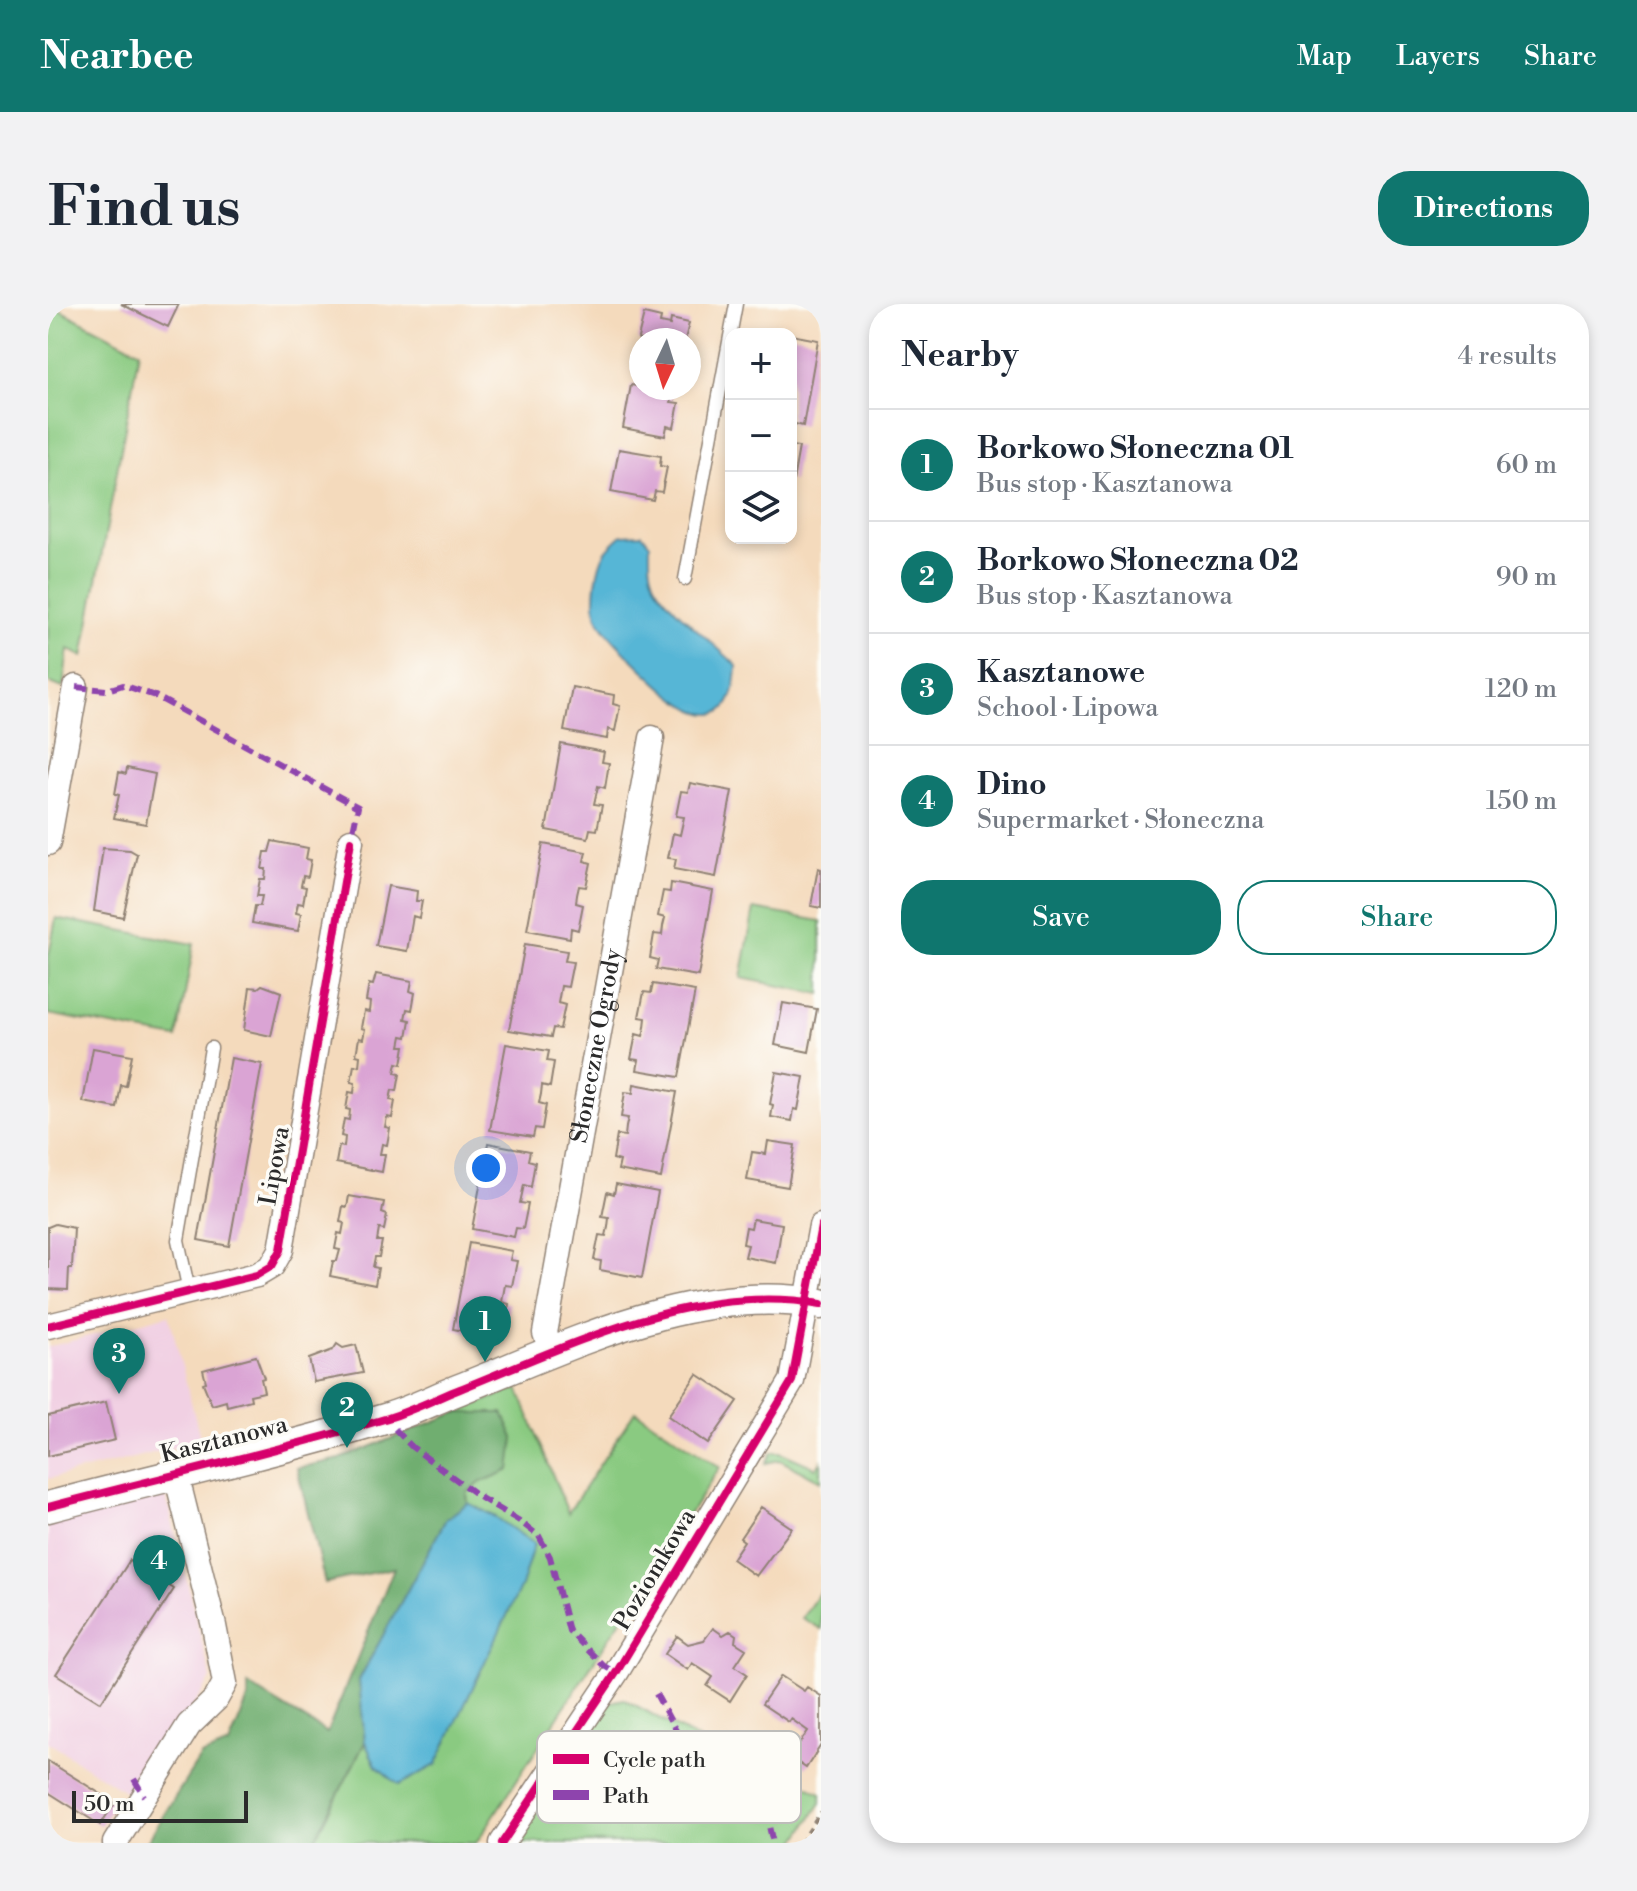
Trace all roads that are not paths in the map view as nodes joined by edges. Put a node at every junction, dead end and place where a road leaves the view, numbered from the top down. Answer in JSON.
{"nodes":[{"id":1,"x":736,"y":304,"type":"edge"},
{"id":2,"x":685,"y":579,"type":"dead end"},
{"id":3,"x":76,"y":687,"type":"dead end"},
{"id":4,"x":652,"y":738,"type":"dead end"},
{"id":5,"x":351,"y":841,"type":"dead end"},
{"id":6,"x":48,"y":843,"type":"edge"},
{"id":7,"x":211,"y":1048,"type":"dead end"},
{"id":8,"x":821,"y":1226,"type":"edge"},
{"id":9,"x":189,"y":1291,"type":"junction"},
{"id":10,"x":814,"y":1303,"type":"edge"},
{"id":11,"x":48,"y":1326,"type":"edge"},
{"id":12,"x":552,"y":1352,"type":"junction"},
{"id":13,"x":176,"y":1474,"type":"junction"},
{"id":14,"x":48,"y":1507,"type":"edge"},
{"id":15,"x":577,"y":1731,"type":"edge"},
{"id":16,"x":537,"y":1791,"type":"edge"},
{"id":17,"x":115,"y":1843,"type":"edge"},
{"id":18,"x":502,"y":1843,"type":"edge"}],
"edges":[{"from":1,"to":2,"type":"lane"},
{"from":3,"to":6,"type":"street"},
{"from":4,"to":12,"type":"street","name":"Słoneczne Ogrody"},
{"from":5,"to":9,"type":"street","name":"Lipowa"},
{"from":7,"to":9,"type":"lane"},
{"from":8,"to":10,"type":"street","name":"Poziomkowa"},
{"from":9,"to":11,"type":"street","name":"Lipowa"},
{"from":10,"to":12,"type":"street","name":"Kasztanowa"},
{"from":10,"to":15,"type":"street","name":"Poziomkowa"},
{"from":12,"to":13,"type":"street","name":"Kasztanowa"},
{"from":13,"to":14,"type":"street","name":"Kasztanowa"},
{"from":13,"to":17,"type":"street"},
{"from":16,"to":18,"type":"street","name":"Poziomkowa"}]}
